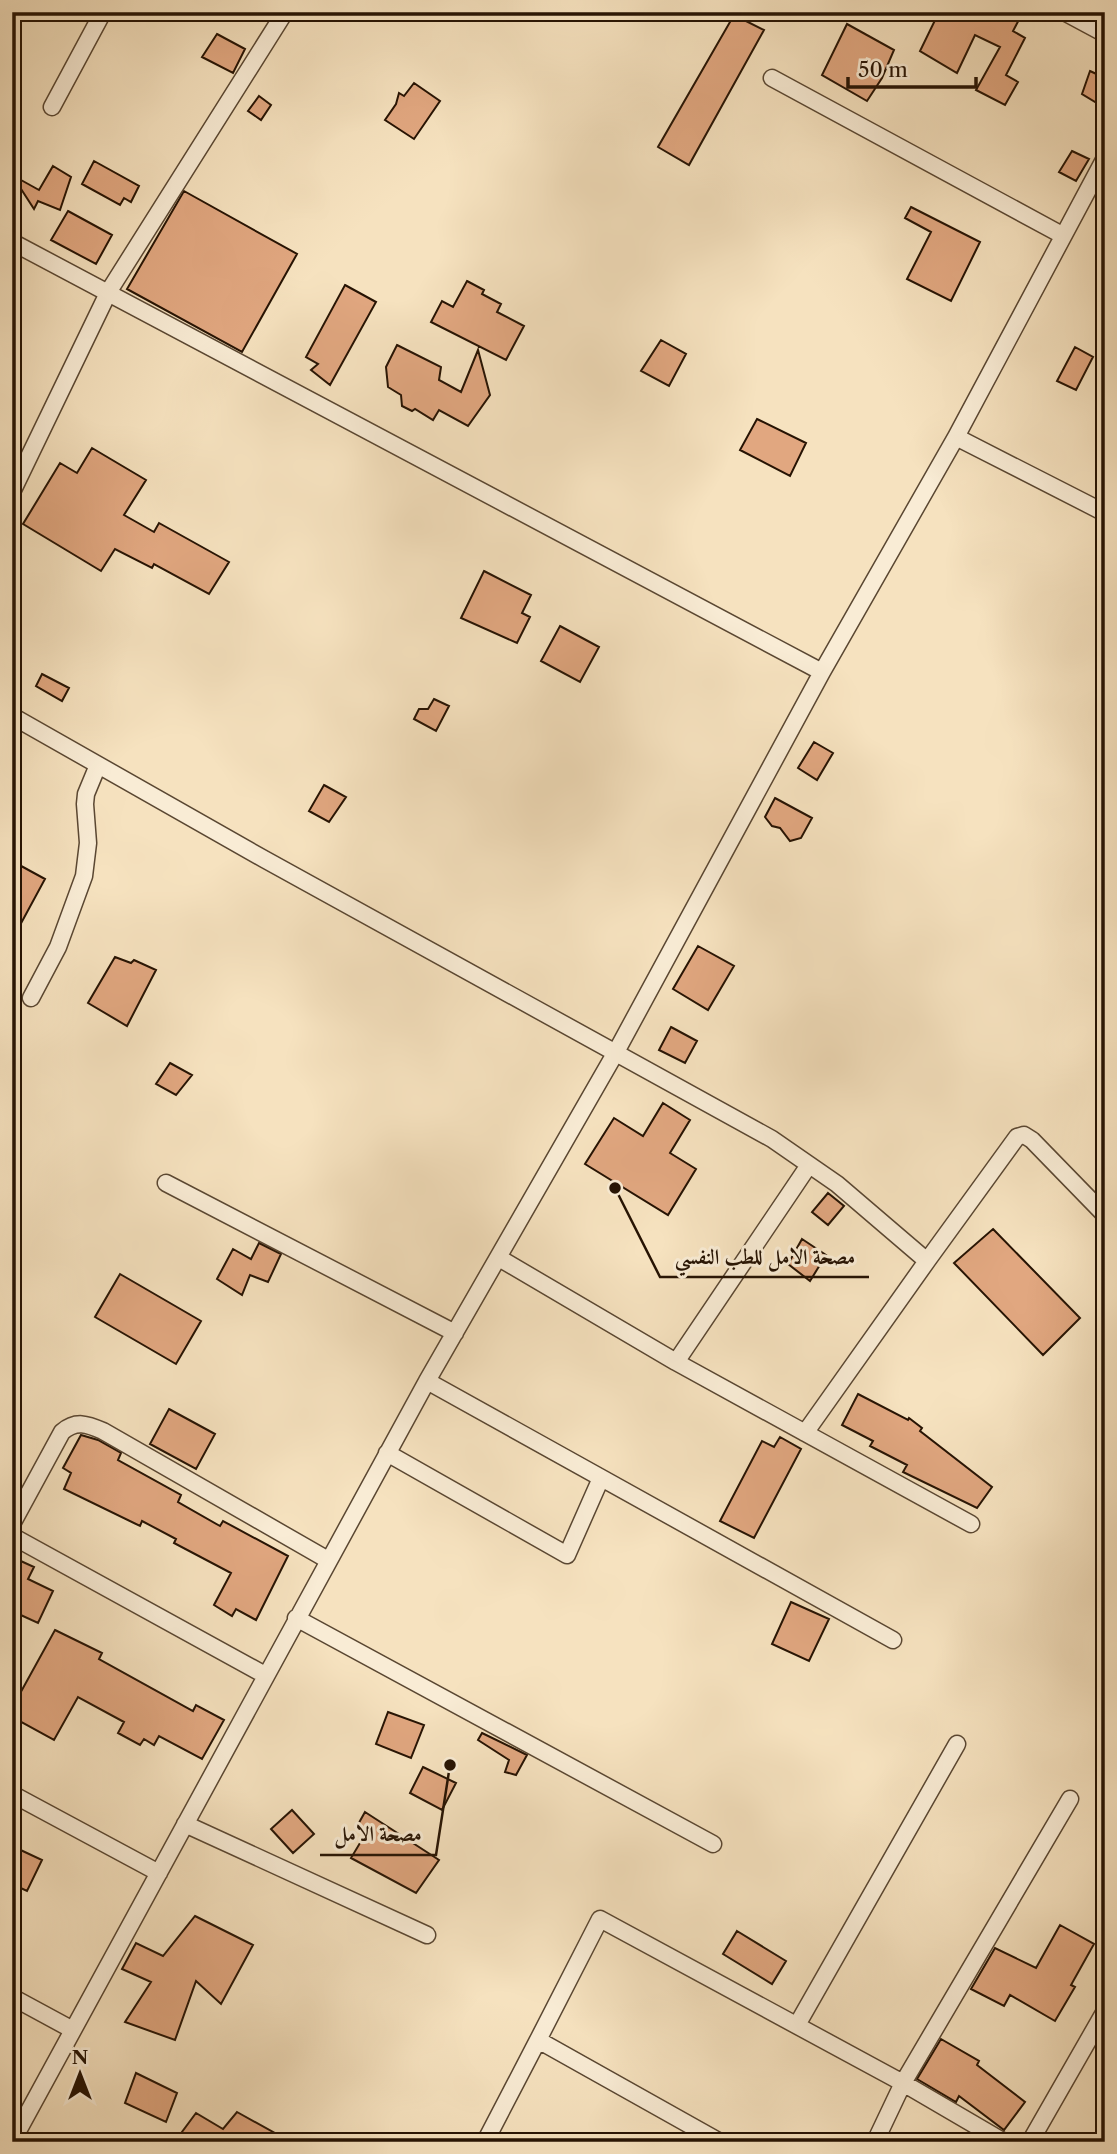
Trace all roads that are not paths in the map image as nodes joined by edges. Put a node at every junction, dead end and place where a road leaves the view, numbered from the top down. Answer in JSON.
{"nodes":[{"id":1,"x":103,"y":12,"type":"edge"},
{"id":2,"x":1064,"y":12,"type":"edge"},
{"id":3,"x":280,"y":14,"type":"edge"},
{"id":4,"x":1105,"y":34,"type":"edge"},
{"id":5,"x":772,"y":78,"type":"dead end"},
{"id":6,"x":52,"y":107,"type":"dead end"},
{"id":7,"x":1105,"y":158,"type":"edge"},
{"id":8,"x":1062,"y":235,"type":"junction"},
{"id":9,"x":12,"y":242,"type":"edge"},
{"id":10,"x":109,"y":291,"type":"junction"},
{"id":11,"x":956,"y":437,"type":"junction"},
{"id":12,"x":12,"y":492,"type":"edge"},
{"id":13,"x":1105,"y":513,"type":"edge"},
{"id":14,"x":822,"y":672,"type":"junction"},
{"id":15,"x":12,"y":716,"type":"edge"},
{"id":16,"x":98,"y":765,"type":"junction"},
{"id":17,"x":30,"y":998,"type":"dead end"},
{"id":18,"x":616,"y":1052,"type":"junction"},
{"id":19,"x":809,"y":1165,"type":"junction"},
{"id":20,"x":166,"y":1183,"type":"dead end"},
{"id":21,"x":1105,"y":1215,"type":"edge"},
{"id":22,"x":499,"y":1258,"type":"junction"},
{"id":23,"x":927,"y":1261,"type":"junction"},
{"id":24,"x":455,"y":1333,"type":"junction"},
{"id":25,"x":676,"y":1362,"type":"junction"},
{"id":26,"x":427,"y":1381,"type":"junction"},
{"id":27,"x":805,"y":1433,"type":"junction"},
{"id":28,"x":387,"y":1453,"type":"junction"},
{"id":29,"x":601,"y":1478,"type":"junction"},
{"id":30,"x":12,"y":1524,"type":"edge"},
{"id":31,"x":971,"y":1524,"type":"dead end"},
{"id":32,"x":12,"y":1536,"type":"edge"},
{"id":33,"x":328,"y":1560,"type":"junction"},
{"id":34,"x":296,"y":1618,"type":"junction"},
{"id":35,"x":893,"y":1640,"type":"dead end"},
{"id":36,"x":265,"y":1675,"type":"junction"},
{"id":37,"x":957,"y":1744,"type":"dead end"},
{"id":38,"x":12,"y":1794,"type":"edge"},
{"id":39,"x":1070,"y":1799,"type":"dead end"},
{"id":40,"x":185,"y":1824,"type":"junction"},
{"id":41,"x":713,"y":1844,"type":"dead end"},
{"id":42,"x":159,"y":1873,"type":"junction"},
{"id":43,"x":427,"y":1935,"type":"dead end"},
{"id":44,"x":12,"y":1997,"type":"edge"},
{"id":45,"x":1105,"y":2011,"type":"edge"},
{"id":46,"x":797,"y":2025,"type":"junction"},
{"id":47,"x":74,"y":2030,"type":"junction"},
{"id":48,"x":538,"y":2040,"type":"junction"},
{"id":49,"x":903,"y":2083,"type":"junction"},
{"id":50,"x":12,"y":2142,"type":"edge"},
{"id":51,"x":485,"y":2142,"type":"edge"},
{"id":52,"x":720,"y":2142,"type":"edge"},
{"id":53,"x":875,"y":2142,"type":"edge"},
{"id":54,"x":1004,"y":2142,"type":"edge"},
{"id":55,"x":1030,"y":2142,"type":"edge"}],
"edges":[{"from":1,"to":6,"type":"street"},
{"from":2,"to":4,"type":"street"},
{"from":3,"to":10,"type":"street"},
{"from":5,"to":8,"type":"street"},
{"from":7,"to":8,"type":"street"},
{"from":8,"to":11,"type":"street"},
{"from":9,"to":10,"type":"street"},
{"from":10,"to":12,"type":"street"},
{"from":10,"to":14,"type":"street"},
{"from":11,"to":13,"type":"street"},
{"from":11,"to":14,"type":"street"},
{"from":14,"to":18,"type":"street"},
{"from":15,"to":16,"type":"street"},
{"from":16,"to":17,"type":"street"},
{"from":16,"to":18,"type":"street"},
{"from":18,"to":19,"type":"street"},
{"from":18,"to":22,"type":"street"},
{"from":19,"to":23,"type":"street"},
{"from":19,"to":25,"type":"street"},
{"from":20,"to":24,"type":"street"},
{"from":21,"to":23,"type":"street"},
{"from":22,"to":24,"type":"street"},
{"from":22,"to":25,"type":"street"},
{"from":23,"to":27,"type":"street"},
{"from":24,"to":26,"type":"street"},
{"from":25,"to":27,"type":"street"},
{"from":26,"to":28,"type":"street"},
{"from":26,"to":29,"type":"street"},
{"from":27,"to":31,"type":"street"},
{"from":28,"to":29,"type":"street"},
{"from":28,"to":33,"type":"street"},
{"from":29,"to":35,"type":"street"},
{"from":30,"to":33,"type":"street"},
{"from":32,"to":36,"type":"street"},
{"from":33,"to":34,"type":"street"},
{"from":34,"to":36,"type":"street"},
{"from":34,"to":41,"type":"street"},
{"from":36,"to":40,"type":"street"},
{"from":37,"to":46,"type":"street"},
{"from":38,"to":42,"type":"street"},
{"from":39,"to":49,"type":"street"},
{"from":40,"to":42,"type":"street"},
{"from":40,"to":43,"type":"street"},
{"from":42,"to":47,"type":"street"},
{"from":44,"to":47,"type":"street"},
{"from":45,"to":55,"type":"street"},
{"from":46,"to":48,"type":"street"},
{"from":46,"to":49,"type":"street"},
{"from":47,"to":50,"type":"street"},
{"from":48,"to":51,"type":"street"},
{"from":48,"to":52,"type":"street"},
{"from":49,"to":53,"type":"street"},
{"from":49,"to":54,"type":"street"}]}
